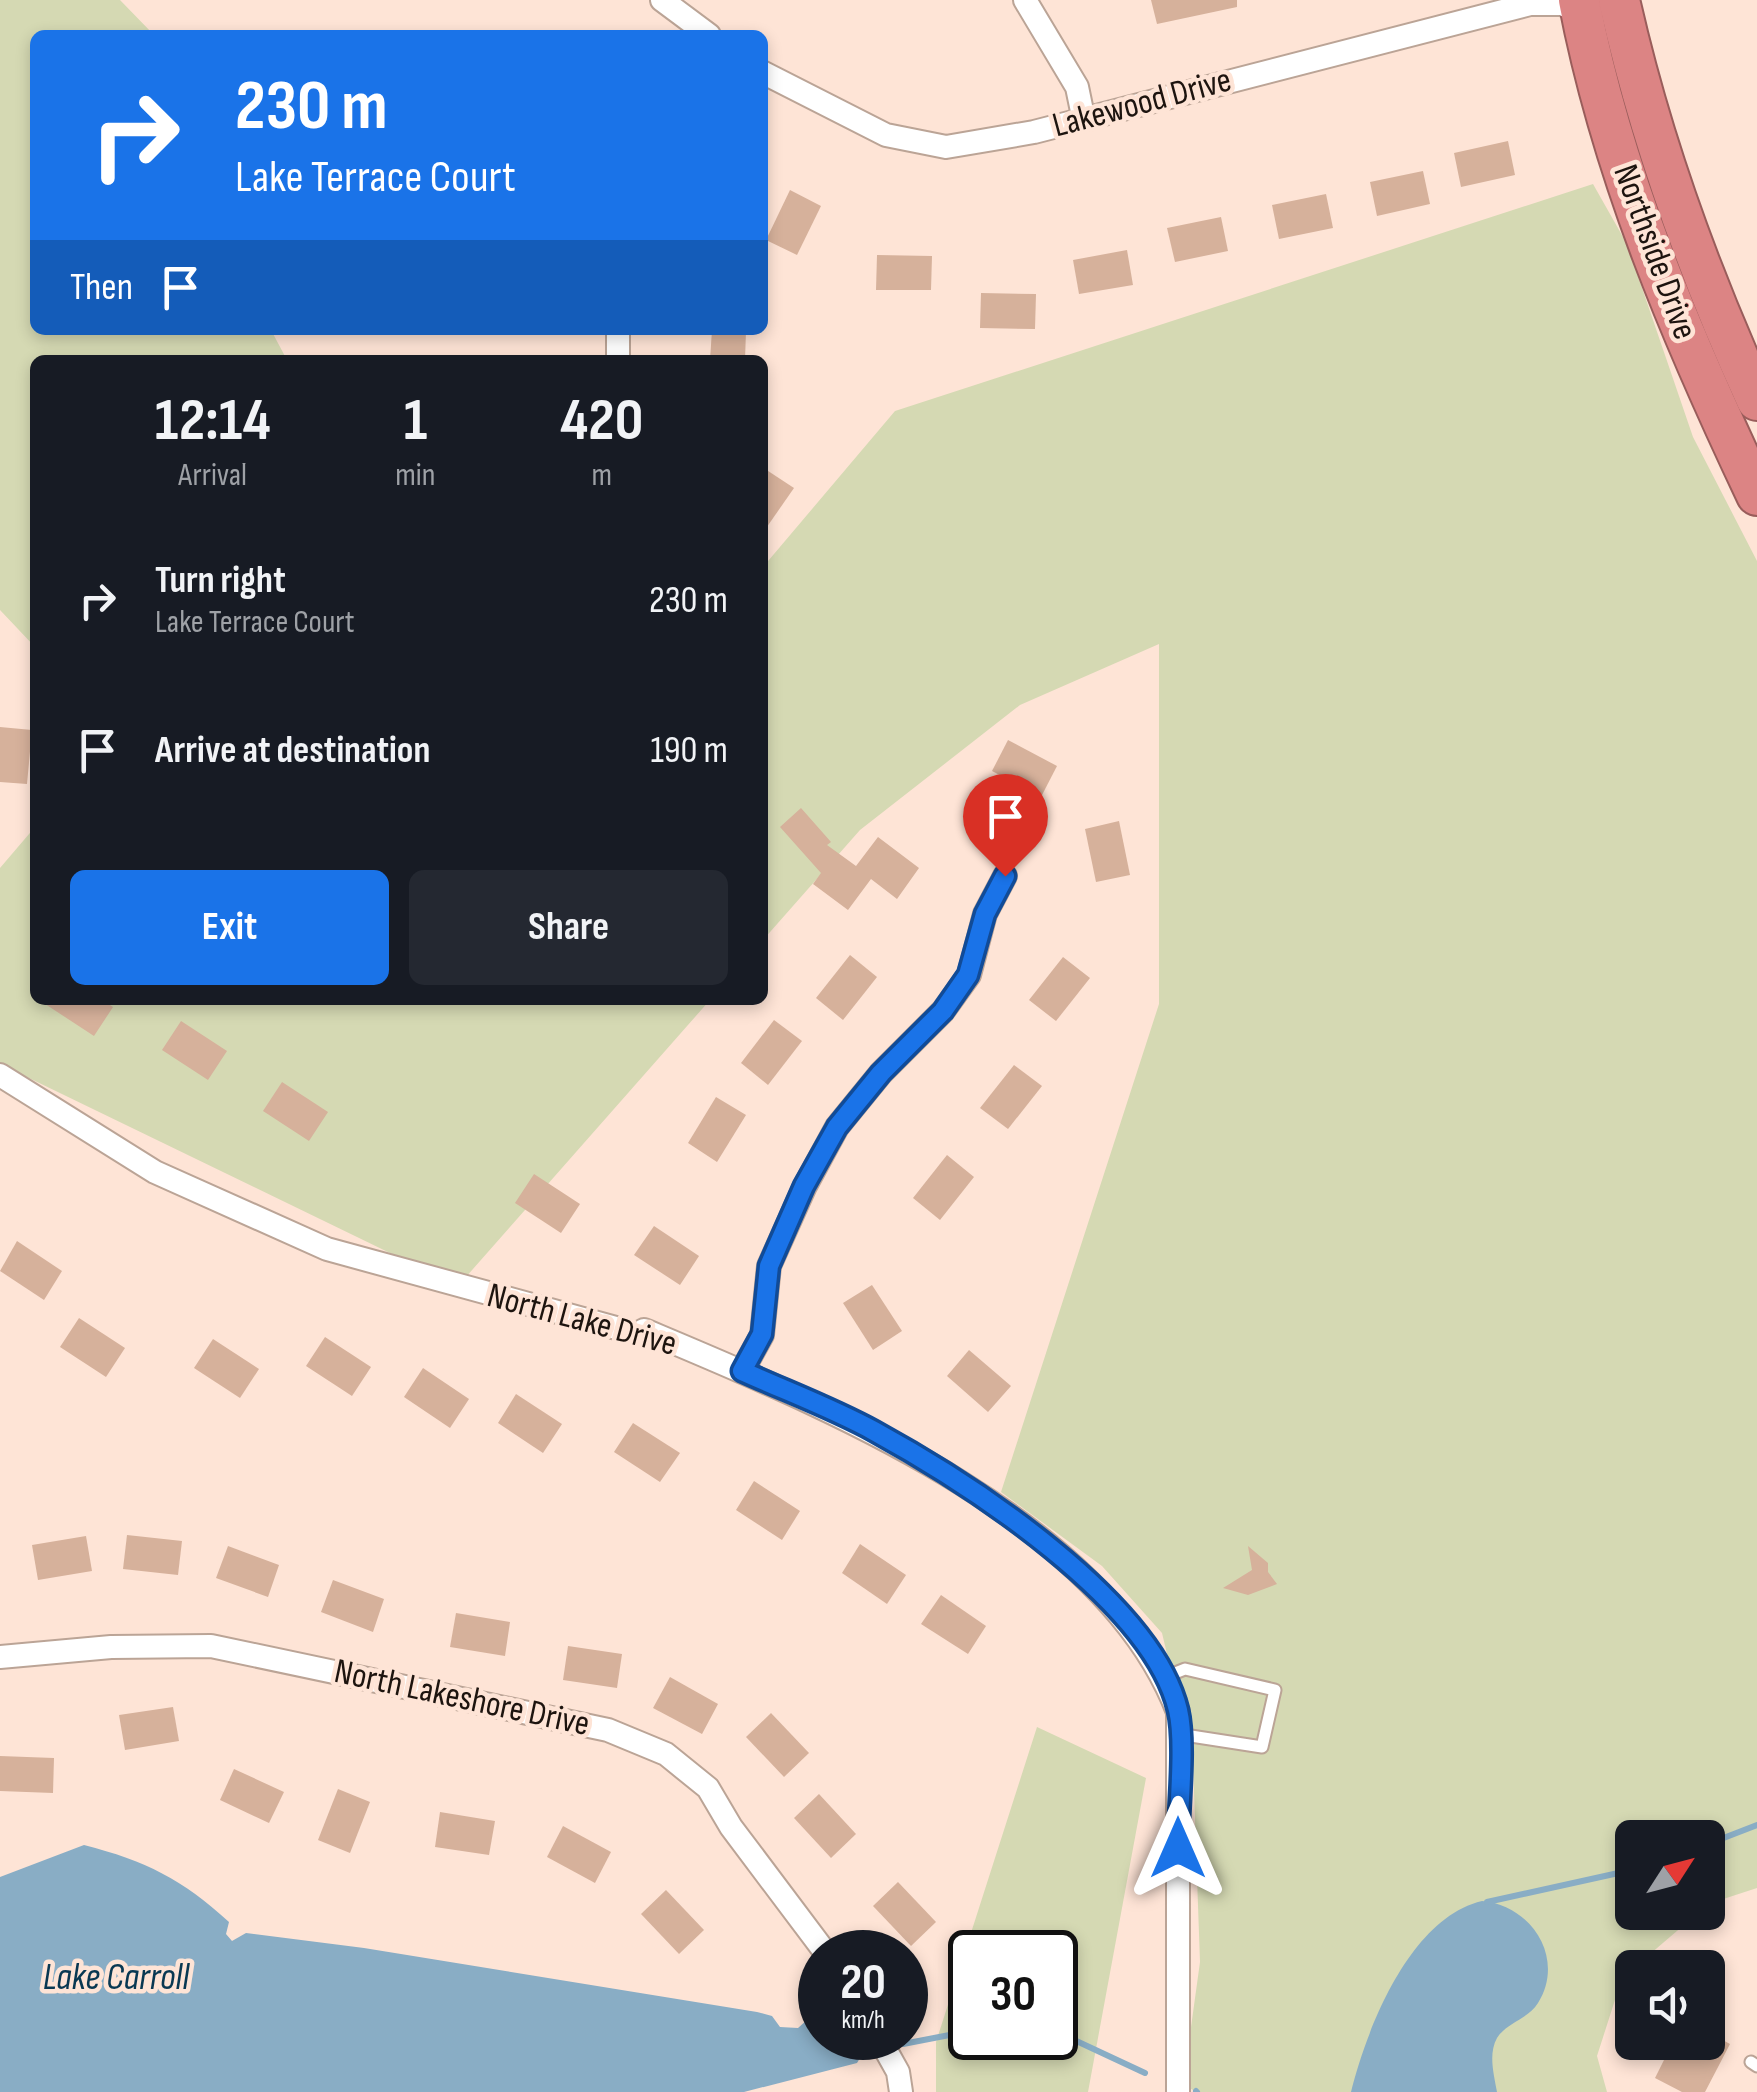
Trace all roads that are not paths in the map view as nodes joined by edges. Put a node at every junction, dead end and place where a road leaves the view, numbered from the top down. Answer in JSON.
{"nodes":[{"id":1,"x":662,"y":0,"type":"edge"},
{"id":2,"x":1024,"y":0,"type":"edge"},
{"id":3,"x":1532,"y":2,"type":"edge"},
{"id":4,"x":1593,"y":4,"type":"edge"},
{"id":5,"x":703,"y":30,"type":"edge"},
{"id":6,"x":768,"y":75,"type":"edge"},
{"id":7,"x":1083,"y":116,"type":"junction"},
{"id":8,"x":1752,"y":375,"type":"edge"},
{"id":9,"x":1705,"y":385,"type":"junction"},
{"id":10,"x":1757,"y":495,"type":"edge"},
{"id":11,"x":1005,"y":876,"type":"dead end"},
{"id":12,"x":0,"y":1075,"type":"edge"},
{"id":13,"x":742,"y":1371,"type":"junction"},
{"id":14,"x":0,"y":1656,"type":"edge"},
{"id":15,"x":1165,"y":1677,"type":"junction"},
{"id":16,"x":1178,"y":1734,"type":"junction"},
{"id":17,"x":808,"y":1930,"type":"edge"},
{"id":18,"x":891,"y":2060,"type":"edge"},
{"id":19,"x":901,"y":2092,"type":"edge"},
{"id":20,"x":1178,"y":2092,"type":"edge"}],
"edges":[{"from":1,"to":5,"type":"street"},
{"from":2,"to":7,"type":"street"},
{"from":3,"to":4,"type":"street","name":"Lakewood Drive"},
{"from":3,"to":7,"type":"street","name":"Lakewood Drive"},
{"from":4,"to":8,"type":"highway","name":"Northside Drive"},
{"from":4,"to":9,"type":"highway","name":"Northside Drive"},
{"from":6,"to":7,"type":"street","name":"Lakewood Drive"},
{"from":8,"to":9,"type":"street"},
{"from":9,"to":10,"type":"highway","name":"Northside Drive"},
{"from":11,"to":13,"type":"street"},
{"from":12,"to":13,"type":"street","name":"North Lake Drive"},
{"from":13,"to":15,"type":"street","name":"North Lake Drive"},
{"from":14,"to":17,"type":"street","name":"North Lakeshore Drive"},
{"from":15,"to":16,"type":"street","name":"North Lake Drive"},
{"from":15,"to":16,"type":"lane"},
{"from":16,"to":20,"type":"street","name":"North Lake Drive"},
{"from":18,"to":19,"type":"street"}]}
